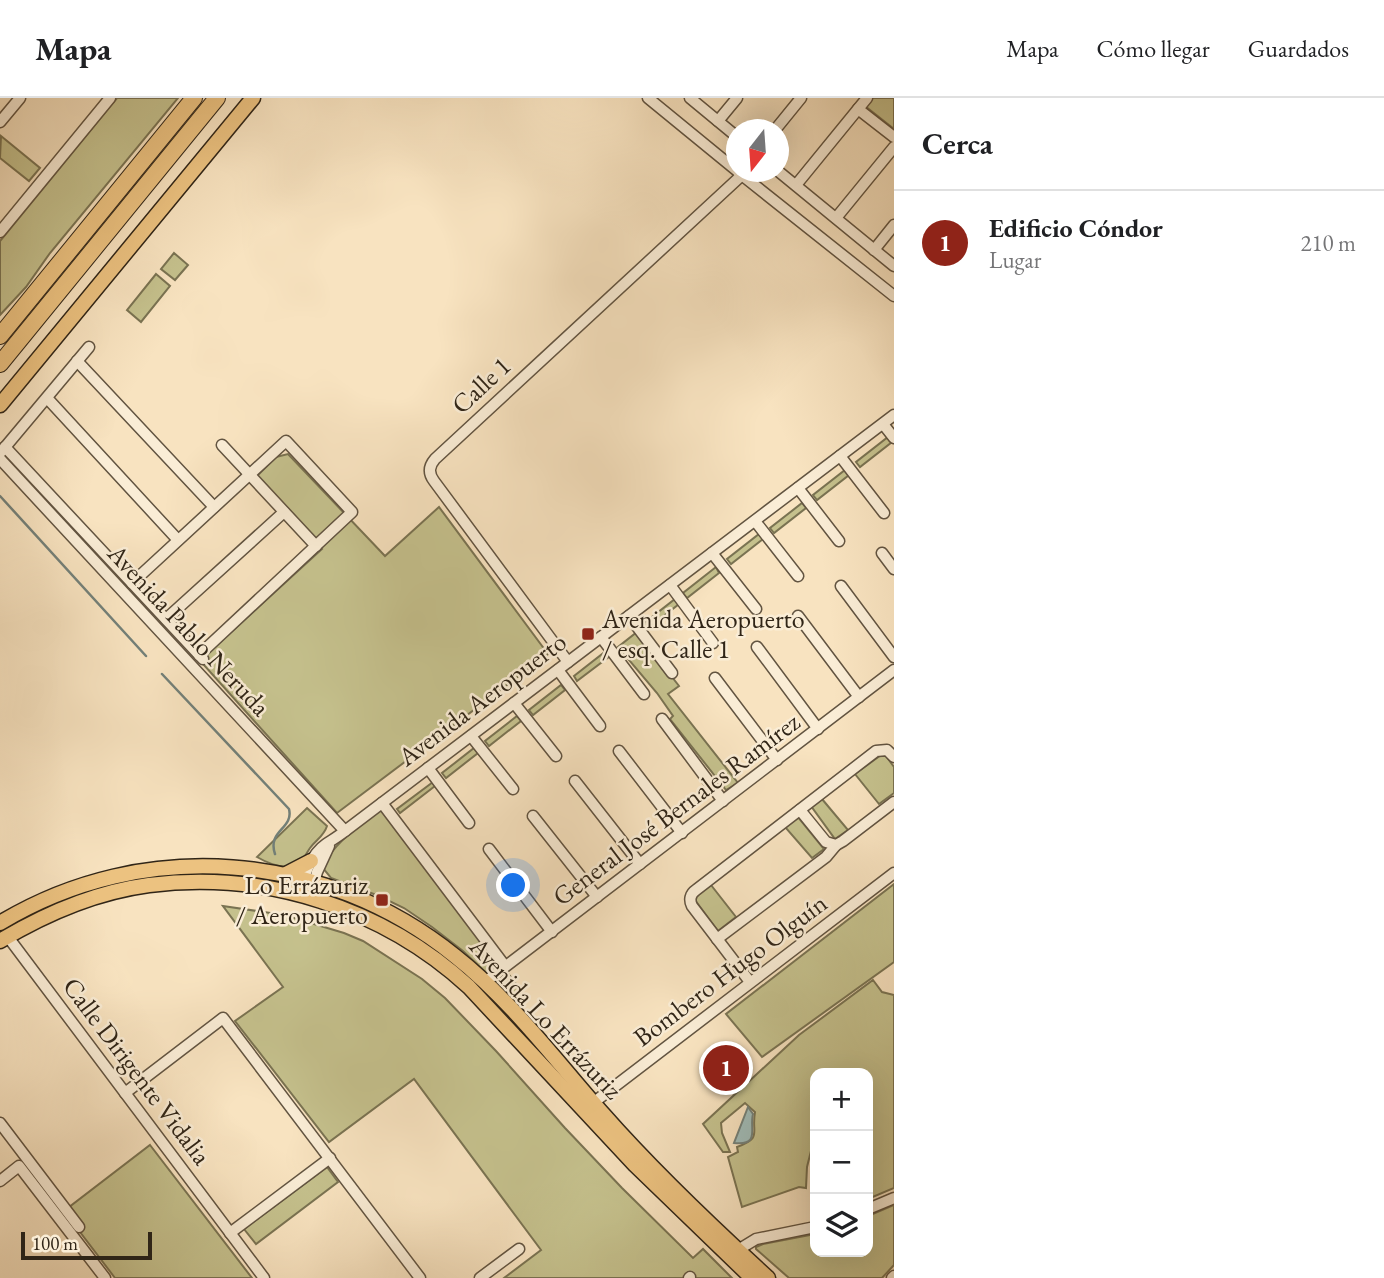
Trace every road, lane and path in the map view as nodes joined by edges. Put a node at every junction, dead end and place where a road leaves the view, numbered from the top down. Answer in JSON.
{"nodes":[{"id":1,"x":20,"y":98,"type":"edge"},
{"id":2,"x":110,"y":98,"type":"edge"},
{"id":3,"x":194,"y":98,"type":"edge"},
{"id":4,"x":217,"y":98,"type":"edge"},
{"id":5,"x":253,"y":98,"type":"edge"},
{"id":6,"x":648,"y":98,"type":"edge"},
{"id":7,"x":690,"y":98,"type":"edge"},
{"id":8,"x":737,"y":98,"type":"edge"},
{"id":9,"x":802,"y":98,"type":"edge"},
{"id":10,"x":867,"y":98,"type":"edge"},
{"id":11,"x":858,"y":109,"type":"junction"},
{"id":12,"x":784,"y":119,"type":"edge"},
{"id":13,"x":718,"y":121,"type":"junction"},
{"id":14,"x":0,"y":122,"type":"edge"},
{"id":15,"x":726,"y":127,"type":"edge"},
{"id":16,"x":894,"y":137,"type":"edge"},
{"id":17,"x":894,"y":147,"type":"edge"},
{"id":18,"x":726,"y":161,"type":"edge"},
{"id":19,"x":789,"y":179,"type":"edge"},
{"id":20,"x":728,"y":182,"type":"edge"},
{"id":21,"x":752,"y":182,"type":"edge"},
{"id":22,"x":796,"y":185,"type":"junction"},
{"id":23,"x":836,"y":218,"type":"junction"},
{"id":24,"x":894,"y":225,"type":"edge"},
{"id":25,"x":0,"y":232,"type":"edge"},
{"id":26,"x":874,"y":250,"type":"junction"},
{"id":27,"x":894,"y":266,"type":"edge"},
{"id":28,"x":894,"y":296,"type":"edge"},
{"id":29,"x":0,"y":336,"type":"edge"},
{"id":30,"x":89,"y":347,"type":"dead end"},
{"id":31,"x":77,"y":361,"type":"junction"},
{"id":32,"x":0,"y":364,"type":"edge"},
{"id":33,"x":47,"y":398,"type":"junction"},
{"id":34,"x":0,"y":405,"type":"edge"},
{"id":35,"x":894,"y":415,"type":"edge"},
{"id":36,"x":883,"y":424,"type":"junction"},
{"id":37,"x":894,"y":438,"type":"edge"},
{"id":38,"x":222,"y":445,"type":"dead end"},
{"id":39,"x":3,"y":450,"type":"edge"},
{"id":40,"x":840,"y":456,"type":"junction"},
{"id":41,"x":0,"y":459,"type":"edge"},
{"id":42,"x":249,"y":475,"type":"junction"},
{"id":43,"x":798,"y":488,"type":"junction"},
{"id":44,"x":214,"y":508,"type":"junction"},
{"id":45,"x":284,"y":512,"type":"junction"},
{"id":46,"x":884,"y":513,"type":"dead end"},
{"id":47,"x":755,"y":521,"type":"junction"},
{"id":48,"x":178,"y":540,"type":"junction"},
{"id":49,"x":839,"y":541,"type":"dead end"},
{"id":50,"x":316,"y":547,"type":"junction"},
{"id":51,"x":712,"y":553,"type":"junction"},
{"id":52,"x":882,"y":553,"type":"dead end"},
{"id":53,"x":894,"y":569,"type":"edge"},
{"id":54,"x":798,"y":576,"type":"dead end"},
{"id":55,"x":132,"y":583,"type":"junction"},
{"id":56,"x":670,"y":585,"type":"junction"},
{"id":57,"x":841,"y":586,"type":"dead end"},
{"id":58,"x":755,"y":609,"type":"dead end"},
{"id":59,"x":798,"y":615,"type":"dead end"},
{"id":60,"x":629,"y":616,"type":"junction"},
{"id":61,"x":166,"y":619,"type":"junction"},
{"id":62,"x":601,"y":637,"type":"junction"},
{"id":63,"x":713,"y":643,"type":"dead end"},
{"id":64,"x":757,"y":647,"type":"dead end"},
{"id":65,"x":894,"y":657,"type":"edge"},
{"id":66,"x":568,"y":662,"type":"junction"},
{"id":67,"x":558,"y":670,"type":"junction"},
{"id":68,"x":894,"y":670,"type":"edge"},
{"id":69,"x":672,"y":673,"type":"dead end"},
{"id":70,"x":715,"y":678,"type":"dead end"},
{"id":71,"x":643,"y":694,"type":"dead end"},
{"id":72,"x":859,"y":697,"type":"junction"},
{"id":73,"x":514,"y":703,"type":"junction"},
{"id":74,"x":662,"y":719,"type":"dead end"},
{"id":75,"x":600,"y":726,"type":"dead end"},
{"id":76,"x":818,"y":729,"type":"junction"},
{"id":77,"x":471,"y":736,"type":"junction"},
{"id":78,"x":619,"y":751,"type":"dead end"},
{"id":79,"x":889,"y":753,"type":"edge"},
{"id":80,"x":556,"y":756,"type":"dead end"},
{"id":81,"x":777,"y":760,"type":"junction"},
{"id":82,"x":428,"y":768,"type":"junction"},
{"id":83,"x":575,"y":781,"type":"dead end"},
{"id":84,"x":513,"y":789,"type":"dead end"},
{"id":85,"x":723,"y":801,"type":"junction"},
{"id":86,"x":894,"y":802,"type":"edge"},
{"id":87,"x":382,"y":803,"type":"junction"},
{"id":88,"x":800,"y":810,"type":"junction"},
{"id":89,"x":533,"y":816,"type":"dead end"},
{"id":90,"x":469,"y":822,"type":"dead end"},
{"id":91,"x":345,"y":831,"type":"junction"},
{"id":92,"x":681,"y":833,"type":"junction"},
{"id":93,"x":332,"y":841,"type":"junction"},
{"id":94,"x":836,"y":845,"type":"junction"},
{"id":95,"x":489,"y":849,"type":"dead end"},
{"id":96,"x":312,"y":861,"type":"junction"},
{"id":97,"x":640,"y":864,"type":"junction"},
{"id":98,"x":894,"y":873,"type":"edge"},
{"id":99,"x":286,"y":874,"type":"junction"},
{"id":100,"x":309,"y":880,"type":"junction"},
{"id":101,"x":305,"y":896,"type":"junction"},
{"id":102,"x":597,"y":897,"type":"junction"},
{"id":103,"x":0,"y":923,"type":"edge"},
{"id":104,"x":552,"y":932,"type":"junction"},
{"id":105,"x":4,"y":939,"type":"edge"},
{"id":106,"x":717,"y":939,"type":"junction"},
{"id":107,"x":505,"y":966,"type":"junction"},
{"id":108,"x":485,"y":982,"type":"junction"},
{"id":109,"x":750,"y":982,"type":"junction"},
{"id":110,"x":125,"y":1093,"type":"junction"},
{"id":111,"x":593,"y":1103,"type":"junction"},
{"id":112,"x":0,"y":1123,"type":"edge"},
{"id":113,"x":330,"y":1158,"type":"junction"},
{"id":114,"x":0,"y":1181,"type":"edge"},
{"id":115,"x":894,"y":1198,"type":"edge"},
{"id":116,"x":873,"y":1207,"type":"edge"},
{"id":117,"x":79,"y":1227,"type":"dead end"},
{"id":118,"x":810,"y":1228,"type":"edge"},
{"id":119,"x":230,"y":1233,"type":"junction"},
{"id":120,"x":519,"y":1249,"type":"dead end"},
{"id":121,"x":738,"y":1250,"type":"junction"},
{"id":122,"x":100,"y":1276,"type":"edge"},
{"id":123,"x":264,"y":1278,"type":"edge"},
{"id":124,"x":420,"y":1278,"type":"edge"},
{"id":125,"x":480,"y":1278,"type":"edge"},
{"id":126,"x":752,"y":1278,"type":"edge"},
{"id":127,"x":768,"y":1278,"type":"edge"}],
"edges":[{"from":1,"to":14,"type":"street"},
{"from":2,"to":25,"type":"street"},
{"from":3,"to":29,"type":"highway"},
{"from":4,"to":32,"type":"highway"},
{"from":5,"to":34,"type":"main road"},
{"from":6,"to":18,"type":"street"},
{"from":7,"to":13,"type":"street"},
{"from":8,"to":13,"type":"street"},
{"from":9,"to":12,"type":"street"},
{"from":10,"to":11,"type":"street"},
{"from":11,"to":16,"type":"street"},
{"from":11,"to":22,"type":"street"},
{"from":13,"to":15,"type":"street"},
{"from":17,"to":23,"type":"street"},
{"from":19,"to":22,"type":"street"},
{"from":20,"to":66,"type":"street","name":"Calle 1"},
{"from":21,"to":28,"type":"street"},
{"from":22,"to":23,"type":"street"},
{"from":23,"to":26,"type":"street"},
{"from":24,"to":26,"type":"street"},
{"from":26,"to":27,"type":"street"},
{"from":30,"to":31,"type":"street"},
{"from":31,"to":33,"type":"street"},
{"from":31,"to":44,"type":"street"},
{"from":33,"to":39,"type":"street"},
{"from":33,"to":48,"type":"street"},
{"from":35,"to":36,"type":"street","name":"Avenida Aeropuerto"},
{"from":36,"to":37,"type":"street"},
{"from":36,"to":40,"type":"street","name":"Avenida Aeropuerto"},
{"from":38,"to":42,"type":"street"},
{"from":39,"to":55,"type":"street","name":"Avenida Pablo Neruda"},
{"from":40,"to":43,"type":"street","name":"Avenida Aeropuerto"},
{"from":40,"to":46,"type":"street"},
{"from":41,"to":91,"type":"street","name":"Avenida Pablo Neruda"},
{"from":42,"to":44,"type":"street"},
{"from":42,"to":45,"type":"street"},
{"from":42,"to":50,"type":"street"},
{"from":43,"to":47,"type":"street","name":"Avenida Aeropuerto"},
{"from":43,"to":49,"type":"street"},
{"from":44,"to":48,"type":"street"},
{"from":45,"to":50,"type":"street"},
{"from":45,"to":61,"type":"street"},
{"from":47,"to":51,"type":"street","name":"Avenida Aeropuerto"},
{"from":47,"to":54,"type":"street"},
{"from":48,"to":55,"type":"street"},
{"from":50,"to":61,"type":"street","name":"Avenida Pablo Neruda"},
{"from":51,"to":56,"type":"street","name":"Avenida Aeropuerto"},
{"from":51,"to":58,"type":"street"},
{"from":52,"to":53,"type":"street"},
{"from":55,"to":61,"type":"street","name":"Avenida Pablo Neruda"},
{"from":56,"to":60,"type":"street","name":"Avenida Aeropuerto"},
{"from":56,"to":63,"type":"street"},
{"from":57,"to":65,"type":"street"},
{"from":59,"to":72,"type":"street"},
{"from":60,"to":62,"type":"street","name":"Avenida Aeropuerto"},
{"from":60,"to":69,"type":"street"},
{"from":62,"to":66,"type":"street","name":"Avenida Aeropuerto"},
{"from":62,"to":71,"type":"street"},
{"from":64,"to":76,"type":"street"},
{"from":66,"to":67,"type":"street","name":"Avenida Aeropuerto"},
{"from":67,"to":73,"type":"street","name":"Avenida Aeropuerto"},
{"from":67,"to":75,"type":"street"},
{"from":68,"to":72,"type":"street","name":"General José Bernales Ramírez"},
{"from":70,"to":81,"type":"street"},
{"from":72,"to":76,"type":"street","name":"General José Bernales Ramírez"},
{"from":73,"to":77,"type":"street","name":"Avenida Aeropuerto"},
{"from":73,"to":80,"type":"street"},
{"from":74,"to":85,"type":"street"},
{"from":76,"to":81,"type":"street","name":"General José Bernales Ramírez"},
{"from":77,"to":82,"type":"street","name":"Avenida Aeropuerto"},
{"from":77,"to":84,"type":"street"},
{"from":78,"to":92,"type":"street"},
{"from":79,"to":88,"type":"street"},
{"from":81,"to":85,"type":"street","name":"General José Bernales Ramírez"},
{"from":82,"to":87,"type":"street","name":"Avenida Aeropuerto"},
{"from":82,"to":90,"type":"street"},
{"from":83,"to":97,"type":"street"},
{"from":85,"to":92,"type":"street","name":"General José Bernales Ramírez"},
{"from":86,"to":94,"type":"street"},
{"from":87,"to":91,"type":"street","name":"Avenida Aeropuerto"},
{"from":87,"to":107,"type":"street"},
{"from":88,"to":94,"type":"street"},
{"from":88,"to":106,"type":"street"},
{"from":89,"to":102,"type":"street"},
{"from":91,"to":93,"type":"street","name":"Avenida Aeropuerto"},
{"from":92,"to":97,"type":"street","name":"General José Bernales Ramírez"},
{"from":93,"to":96,"type":"street","name":"Avenida Aeropuerto"},
{"from":93,"to":100,"type":"street","name":"Avenida Aeropuerto"},
{"from":94,"to":106,"type":"street"},
{"from":95,"to":104,"type":"street"},
{"from":96,"to":99,"type":"main road"},
{"from":96,"to":100,"type":"street","name":"Avenida Aeropuerto"},
{"from":97,"to":102,"type":"street","name":"General José Bernales Ramírez"},
{"from":98,"to":109,"type":"street","name":"Bombero Hugo Olguín"},
{"from":99,"to":100,"type":"main road","name":"Avenida Lo Errázuriz"},
{"from":99,"to":103,"type":"main road","name":"Avenida Lo Errázuriz"},
{"from":100,"to":101,"type":"street","name":"Avenida Aeropuerto"},
{"from":100,"to":108,"type":"main road","name":"Avenida Lo Errázuriz"},
{"from":101,"to":105,"type":"main road","name":"Avenida Lo Errázuriz"},
{"from":101,"to":126,"type":"main road","name":"Avenida Lo Errázuriz"},
{"from":102,"to":104,"type":"street","name":"General José Bernales Ramírez"},
{"from":104,"to":107,"type":"street","name":"General José Bernales Ramírez"},
{"from":105,"to":110,"type":"street","name":"Calle Dirigente Vidalia"},
{"from":106,"to":109,"type":"street"},
{"from":107,"to":108,"type":"street","name":"General José Bernales Ramírez"},
{"from":108,"to":111,"type":"main road","name":"Avenida Lo Errázuriz"},
{"from":109,"to":111,"type":"street","name":"Bombero Hugo Olguín"},
{"from":110,"to":113,"type":"street"},
{"from":110,"to":119,"type":"street","name":"Calle Dirigente Vidalia"},
{"from":111,"to":121,"type":"main road","name":"Avenida Lo Errázuriz"},
{"from":112,"to":117,"type":"street"},
{"from":113,"to":119,"type":"street"},
{"from":113,"to":124,"type":"street"},
{"from":114,"to":122,"type":"street"},
{"from":115,"to":116,"type":"street"},
{"from":118,"to":121,"type":"street"},
{"from":119,"to":123,"type":"street","name":"Calle Dirigente Vidalia"},
{"from":120,"to":125,"type":"street"},
{"from":121,"to":127,"type":"main road","name":"Avenida Lo Errázuriz"}]}
